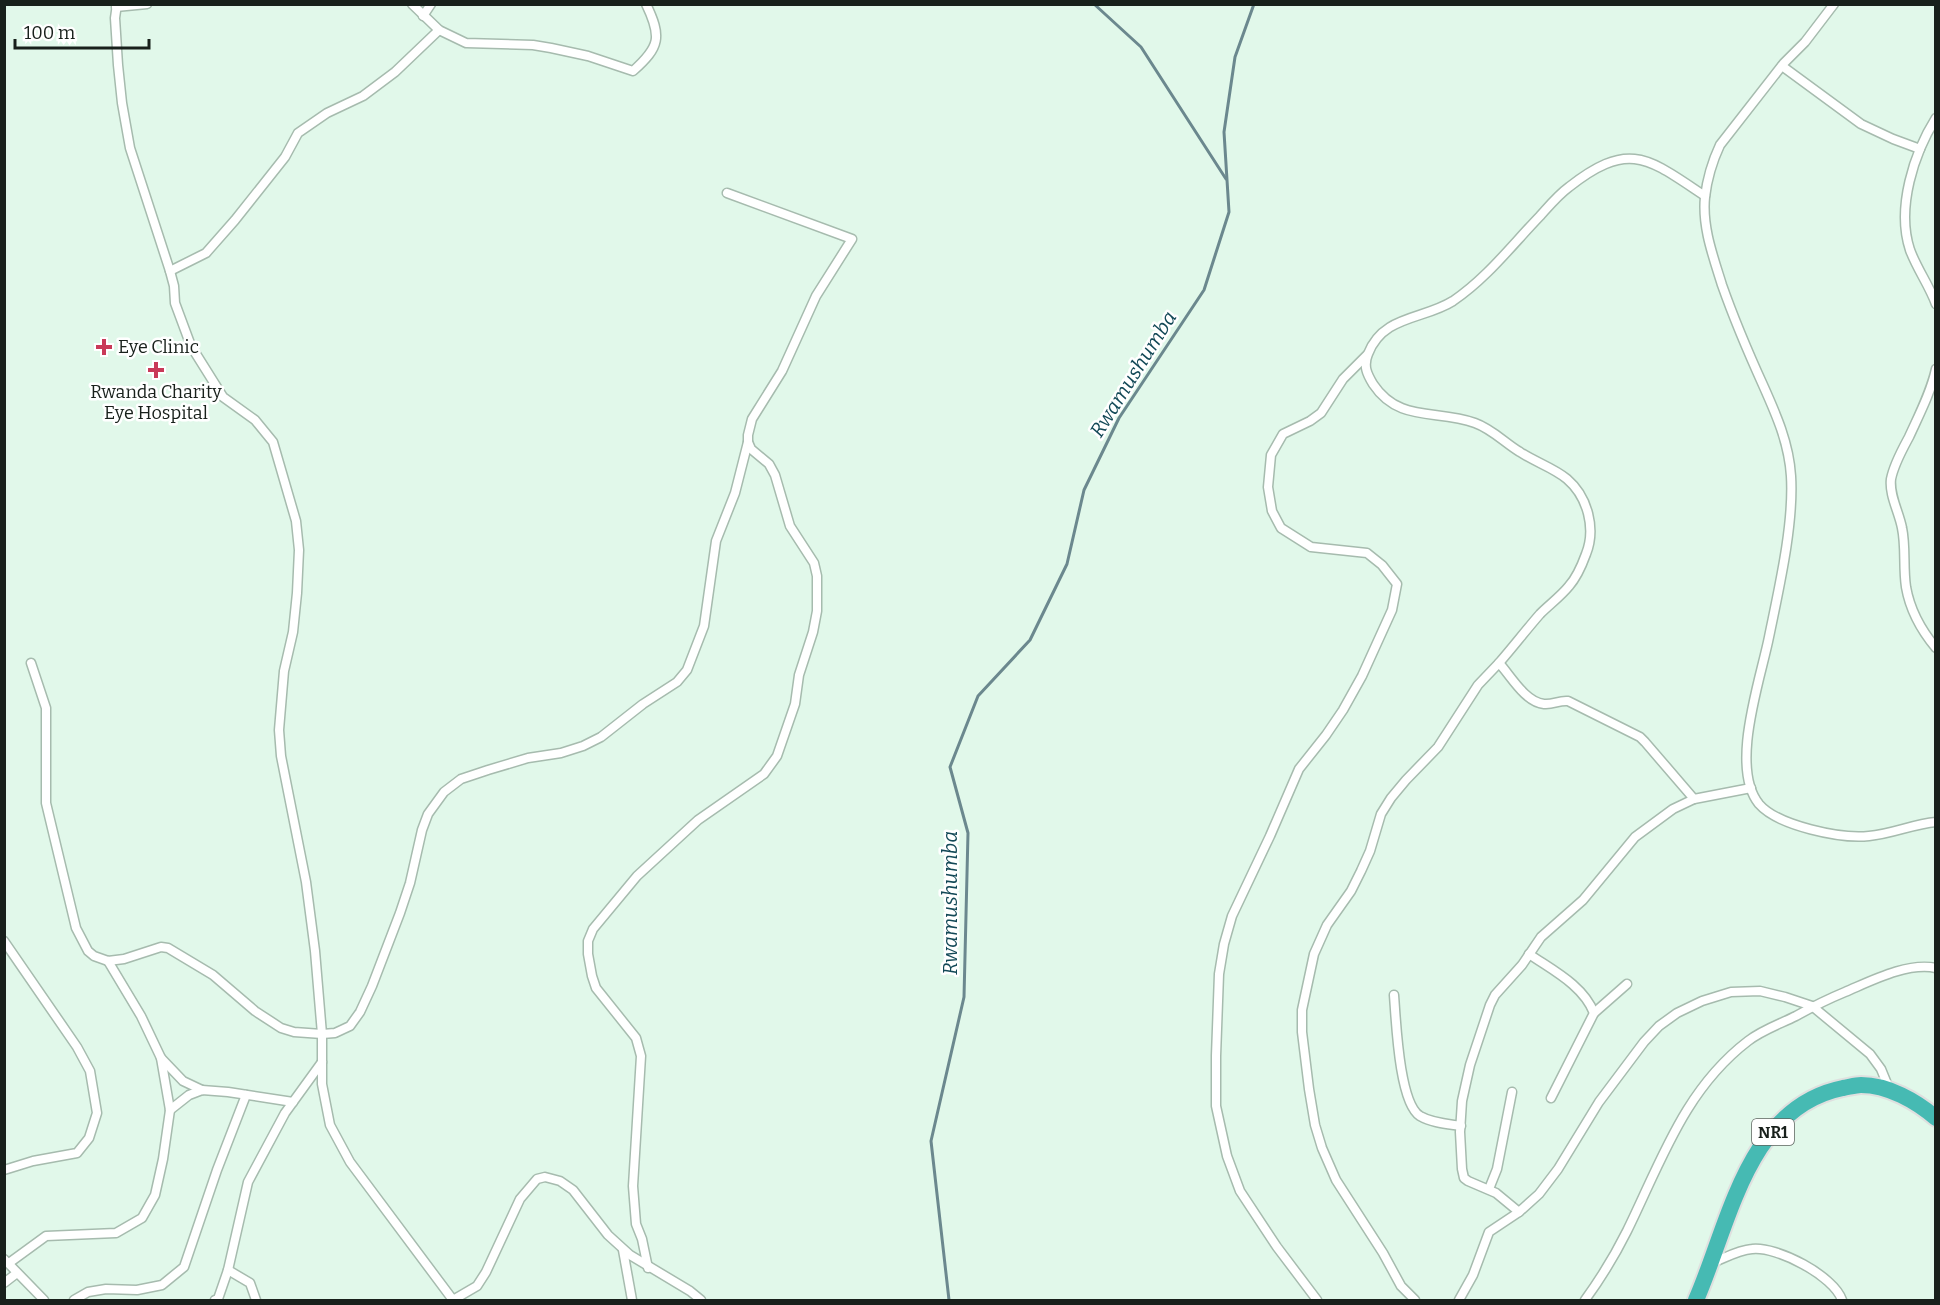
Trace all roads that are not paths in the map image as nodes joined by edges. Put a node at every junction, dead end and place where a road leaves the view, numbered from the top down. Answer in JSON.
{"nodes":[{"id":1,"x":147,"y":4,"type":"edge"},
{"id":2,"x":412,"y":4,"type":"edge"},
{"id":3,"x":431,"y":4,"type":"edge"},
{"id":4,"x":646,"y":4,"type":"edge"},
{"id":5,"x":1834,"y":4,"type":"edge"},
{"id":6,"x":116,"y":6,"type":"edge"},
{"id":7,"x":423,"y":16,"type":"junction"},
{"id":8,"x":439,"y":30,"type":"junction"},
{"id":9,"x":1782,"y":66,"type":"junction"},
{"id":10,"x":1935,"y":118,"type":"edge"},
{"id":11,"x":1920,"y":149,"type":"junction"},
{"id":12,"x":727,"y":193,"type":"dead end"},
{"id":13,"x":1705,"y":196,"type":"junction"},
{"id":14,"x":170,"y":271,"type":"junction"},
{"id":15,"x":1935,"y":304,"type":"edge"},
{"id":16,"x":1367,"y":355,"type":"junction"},
{"id":17,"x":1935,"y":369,"type":"edge"},
{"id":18,"x":748,"y":442,"type":"junction"},
{"id":19,"x":1935,"y":648,"type":"edge"},
{"id":20,"x":31,"y":663,"type":"dead end"},
{"id":21,"x":1499,"y":663,"type":"junction"},
{"id":22,"x":1751,"y":788,"type":"junction"},
{"id":23,"x":1694,"y":799,"type":"junction"},
{"id":24,"x":1935,"y":822,"type":"edge"},
{"id":25,"x":4,"y":941,"type":"edge"},
{"id":26,"x":1529,"y":954,"type":"junction"},
{"id":27,"x":108,"y":961,"type":"junction"},
{"id":28,"x":1935,"y":969,"type":"edge"},
{"id":29,"x":1627,"y":984,"type":"dead end"},
{"id":30,"x":1394,"y":995,"type":"dead end"},
{"id":31,"x":1812,"y":1006,"type":"junction"},
{"id":32,"x":1594,"y":1013,"type":"junction"},
{"id":33,"x":322,"y":1034,"type":"junction"},
{"id":34,"x":161,"y":1058,"type":"junction"},
{"id":35,"x":322,"y":1062,"type":"junction"},
{"id":36,"x":202,"y":1090,"type":"junction"},
{"id":37,"x":1891,"y":1091,"type":"junction"},
{"id":38,"x":1512,"y":1092,"type":"dead end"},
{"id":39,"x":246,"y":1095,"type":"junction"},
{"id":40,"x":1551,"y":1098,"type":"dead end"},
{"id":41,"x":293,"y":1102,"type":"junction"},
{"id":42,"x":170,"y":1110,"type":"junction"},
{"id":43,"x":1935,"y":1118,"type":"edge"},
{"id":44,"x":1461,"y":1126,"type":"junction"},
{"id":45,"x":4,"y":1170,"type":"edge"},
{"id":46,"x":1489,"y":1189,"type":"junction"},
{"id":47,"x":1519,"y":1212,"type":"junction"},
{"id":48,"x":623,"y":1250,"type":"junction"},
{"id":49,"x":7,"y":1261,"type":"edge"},
{"id":50,"x":1712,"y":1263,"type":"junction"},
{"id":51,"x":648,"y":1268,"type":"junction"},
{"id":52,"x":228,"y":1270,"type":"junction"},
{"id":53,"x":17,"y":1273,"type":"junction"},
{"id":54,"x":4,"y":1283,"type":"edge"},
{"id":55,"x":44,"y":1300,"type":"edge"},
{"id":56,"x":74,"y":1300,"type":"edge"},
{"id":57,"x":215,"y":1300,"type":"edge"},
{"id":58,"x":256,"y":1300,"type":"edge"},
{"id":59,"x":453,"y":1300,"type":"edge"},
{"id":60,"x":632,"y":1300,"type":"edge"},
{"id":61,"x":701,"y":1300,"type":"edge"},
{"id":62,"x":1317,"y":1300,"type":"edge"},
{"id":63,"x":1415,"y":1300,"type":"edge"},
{"id":64,"x":1459,"y":1300,"type":"edge"},
{"id":65,"x":1585,"y":1300,"type":"edge"},
{"id":66,"x":1696,"y":1300,"type":"edge"},
{"id":67,"x":1842,"y":1300,"type":"edge"}],
"edges":[{"from":1,"to":6,"type":"street"},
{"from":2,"to":7,"type":"street"},
{"from":3,"to":7,"type":"street"},
{"from":4,"to":8,"type":"street"},
{"from":5,"to":9,"type":"street"},
{"from":6,"to":14,"type":"street"},
{"from":7,"to":8,"type":"street"},
{"from":8,"to":14,"type":"street"},
{"from":9,"to":11,"type":"street"},
{"from":9,"to":13,"type":"street"},
{"from":10,"to":11,"type":"street"},
{"from":11,"to":15,"type":"street"},
{"from":12,"to":18,"type":"street"},
{"from":13,"to":16,"type":"street"},
{"from":13,"to":22,"type":"street"},
{"from":14,"to":33,"type":"street"},
{"from":16,"to":21,"type":"street"},
{"from":16,"to":62,"type":"street"},
{"from":17,"to":19,"type":"street"},
{"from":18,"to":33,"type":"street"},
{"from":18,"to":51,"type":"street"},
{"from":20,"to":27,"type":"street"},
{"from":21,"to":23,"type":"street"},
{"from":21,"to":63,"type":"street"},
{"from":22,"to":23,"type":"street"},
{"from":22,"to":24,"type":"street"},
{"from":23,"to":26,"type":"street"},
{"from":25,"to":45,"type":"street"},
{"from":26,"to":32,"type":"street"},
{"from":26,"to":44,"type":"street"},
{"from":27,"to":33,"type":"street"},
{"from":27,"to":34,"type":"street"},
{"from":28,"to":31,"type":"street"},
{"from":29,"to":32,"type":"street"},
{"from":30,"to":44,"type":"street"},
{"from":31,"to":37,"type":"street"},
{"from":31,"to":47,"type":"street"},
{"from":31,"to":65,"type":"street"},
{"from":32,"to":40,"type":"street"},
{"from":33,"to":35,"type":"street"},
{"from":34,"to":36,"type":"street"},
{"from":34,"to":42,"type":"street"},
{"from":35,"to":41,"type":"street"},
{"from":35,"to":59,"type":"street"},
{"from":36,"to":39,"type":"street"},
{"from":36,"to":42,"type":"street"},
{"from":37,"to":43,"type":"highway","number":"NR1"},
{"from":37,"to":50,"type":"highway","number":"NR1"},
{"from":38,"to":46,"type":"street"},
{"from":39,"to":41,"type":"street"},
{"from":39,"to":56,"type":"street"},
{"from":41,"to":52,"type":"street"},
{"from":42,"to":49,"type":"street"},
{"from":44,"to":46,"type":"street"},
{"from":46,"to":47,"type":"street"},
{"from":47,"to":64,"type":"street"},
{"from":48,"to":51,"type":"street"},
{"from":48,"to":59,"type":"street"},
{"from":48,"to":60,"type":"street"},
{"from":49,"to":53,"type":"street"},
{"from":50,"to":66,"type":"highway","number":"NR1"},
{"from":50,"to":67,"type":"street"},
{"from":51,"to":61,"type":"street"},
{"from":52,"to":57,"type":"street"},
{"from":52,"to":58,"type":"street"},
{"from":53,"to":54,"type":"street"},
{"from":53,"to":55,"type":"street"}]}
